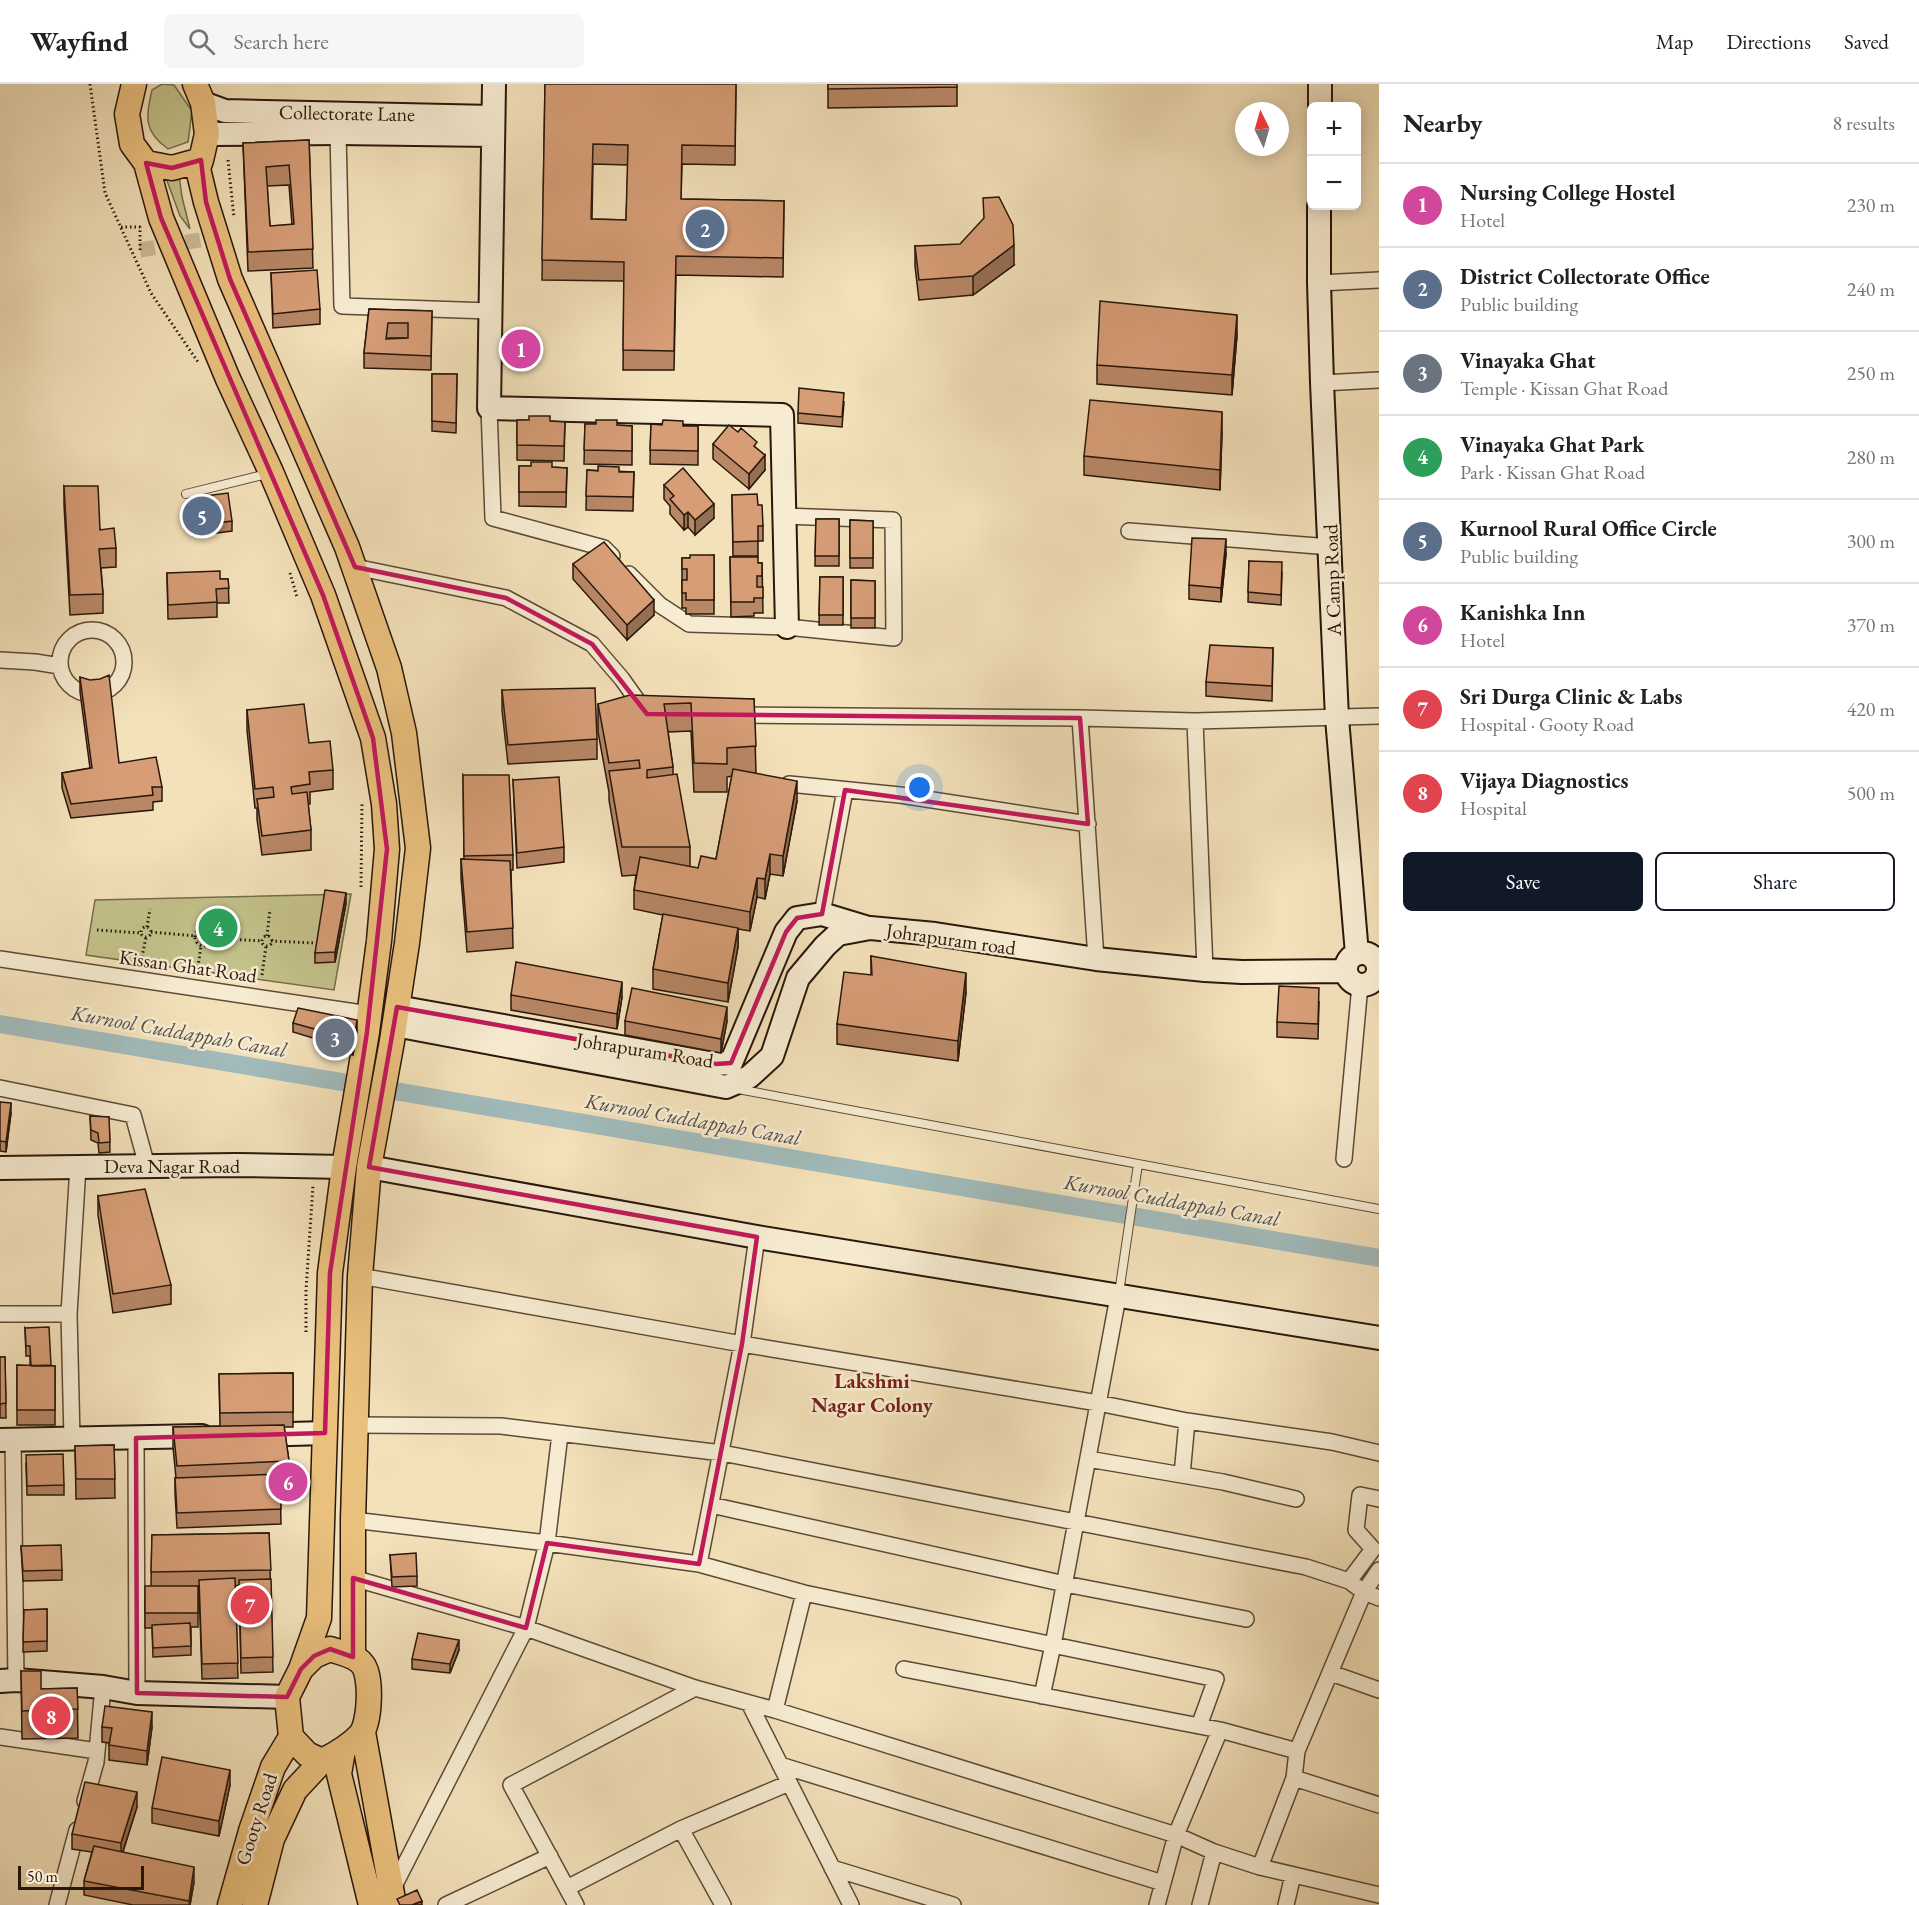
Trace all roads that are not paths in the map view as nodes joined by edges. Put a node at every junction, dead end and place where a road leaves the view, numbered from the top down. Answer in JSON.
{"nodes":[{"id":1,"x":134,"y":84,"type":"edge"},
{"id":2,"x":494,"y":84,"type":"edge"},
{"id":3,"x":1320,"y":84,"type":"edge"},
{"id":4,"x":199,"y":94,"type":"edge"},
{"id":5,"x":1320,"y":102,"type":"edge"},
{"id":6,"x":338,"y":123,"type":"junction"},
{"id":7,"x":492,"y":126,"type":"junction"},
{"id":8,"x":207,"y":134,"type":"junction"},
{"id":9,"x":201,"y":160,"type":"junction"},
{"id":10,"x":146,"y":163,"type":"junction"},
{"id":11,"x":1319,"y":210,"type":"edge"},
{"id":12,"x":1379,"y":280,"type":"edge"},
{"id":13,"x":1319,"y":283,"type":"junction"},
{"id":14,"x":490,"y":310,"type":"junction"},
{"id":15,"x":1379,"y":380,"type":"edge"},
{"id":16,"x":1322,"y":383,"type":"junction"},
{"id":17,"x":489,"y":408,"type":"junction"},
{"id":18,"x":271,"y":472,"type":"junction"},
{"id":19,"x":186,"y":494,"type":"dead end"},
{"id":20,"x":784,"y":516,"type":"junction"},
{"id":21,"x":1129,"y":531,"type":"dead end"},
{"id":22,"x":1331,"y":547,"type":"junction"},
{"id":23,"x":355,"y":567,"type":"junction"},
{"id":24,"x":787,"y":627,"type":"junction"},
{"id":25,"x":0,"y":660,"type":"edge"},
{"id":26,"x":60,"y":666,"type":"junction"},
{"id":27,"x":659,"y":714,"type":"edge"},
{"id":28,"x":717,"y":714,"type":"edge"},
{"id":29,"x":1379,"y":716,"type":"edge"},
{"id":30,"x":1080,"y":718,"type":"junction"},
{"id":31,"x":1337,"y":718,"type":"junction"},
{"id":32,"x":1195,"y":721,"type":"junction"},
{"id":33,"x":789,"y":784,"type":"edge"},
{"id":34,"x":845,"y":790,"type":"junction"},
{"id":35,"x":1088,"y":824,"type":"junction"},
{"id":36,"x":822,"y":914,"type":"junction"},
{"id":37,"x":870,"y":928,"type":"junction"},
{"id":38,"x":0,"y":959,"type":"edge"},
{"id":39,"x":1096,"y":959,"type":"junction"},
{"id":40,"x":1205,"y":970,"type":"junction"},
{"id":41,"x":1363,"y":974,"type":"edge"},
{"id":42,"x":368,"y":1023,"type":"junction"},
{"id":43,"x":395,"y":1024,"type":"junction"},
{"id":44,"x":726,"y":1087,"type":"junction"},
{"id":45,"x":0,"y":1088,"type":"edge"},
{"id":46,"x":1344,"y":1159,"type":"dead end"},
{"id":47,"x":1138,"y":1164,"type":"junction"},
{"id":48,"x":78,"y":1166,"type":"junction"},
{"id":49,"x":147,"y":1166,"type":"junction"},
{"id":50,"x":344,"y":1167,"type":"junction"},
{"id":51,"x":369,"y":1167,"type":"junction"},
{"id":52,"x":0,"y":1168,"type":"edge"},
{"id":53,"x":1379,"y":1209,"type":"edge"},
{"id":54,"x":757,"y":1237,"type":"junction"},
{"id":55,"x":360,"y":1276,"type":"junction"},
{"id":56,"x":1118,"y":1297,"type":"junction"},
{"id":57,"x":0,"y":1314,"type":"edge"},
{"id":58,"x":69,"y":1314,"type":"junction"},
{"id":59,"x":1379,"y":1338,"type":"edge"},
{"id":60,"x":742,"y":1344,"type":"junction"},
{"id":61,"x":1098,"y":1403,"type":"junction"},
{"id":62,"x":1187,"y":1421,"type":"junction"},
{"id":63,"x":356,"y":1425,"type":"junction"},
{"id":64,"x":326,"y":1433,"type":"junction"},
{"id":65,"x":560,"y":1434,"type":"junction"},
{"id":66,"x":136,"y":1438,"type":"junction"},
{"id":67,"x":72,"y":1439,"type":"junction"},
{"id":68,"x":6,"y":1440,"type":"edge"},
{"id":69,"x":722,"y":1453,"type":"junction"},
{"id":70,"x":1379,"y":1453,"type":"edge"},
{"id":71,"x":1088,"y":1459,"type":"junction"},
{"id":72,"x":1182,"y":1474,"type":"junction"},
{"id":73,"x":1296,"y":1498,"type":"dead end"},
{"id":74,"x":1379,"y":1499,"type":"edge"},
{"id":75,"x":711,"y":1505,"type":"junction"},
{"id":76,"x":353,"y":1520,"type":"junction"},
{"id":77,"x":1076,"y":1522,"type":"junction"},
{"id":78,"x":547,"y":1543,"type":"junction"},
{"id":79,"x":699,"y":1564,"type":"junction"},
{"id":80,"x":1379,"y":1570,"type":"edge"},
{"id":81,"x":353,"y":1578,"type":"junction"},
{"id":82,"x":1349,"y":1581,"type":"junction"},
{"id":83,"x":1065,"y":1584,"type":"junction"},
{"id":84,"x":1364,"y":1592,"type":"junction"},
{"id":85,"x":804,"y":1593,"type":"junction"},
{"id":86,"x":1379,"y":1598,"type":"edge"},
{"id":87,"x":1246,"y":1619,"type":"dead end"},
{"id":88,"x":526,"y":1628,"type":"junction"},
{"id":89,"x":1053,"y":1646,"type":"junction"},
{"id":90,"x":353,"y":1656,"type":"junction"},
{"id":91,"x":301,"y":1669,"type":"junction"},
{"id":92,"x":904,"y":1670,"type":"dead end"},
{"id":93,"x":1331,"y":1673,"type":"junction"},
{"id":94,"x":8,"y":1681,"type":"edge"},
{"id":95,"x":103,"y":1687,"type":"junction"},
{"id":96,"x":695,"y":1688,"type":"junction"},
{"id":97,"x":1379,"y":1690,"type":"edge"},
{"id":98,"x":137,"y":1693,"type":"junction"},
{"id":99,"x":1042,"y":1696,"type":"junction"},
{"id":100,"x":287,"y":1697,"type":"junction"},
{"id":101,"x":749,"y":1703,"type":"junction"},
{"id":102,"x":775,"y":1710,"type":"junction"},
{"id":103,"x":1199,"y":1726,"type":"junction"},
{"id":104,"x":1220,"y":1730,"type":"junction"},
{"id":105,"x":363,"y":1732,"type":"junction"},
{"id":106,"x":0,"y":1737,"type":"edge"},
{"id":107,"x":291,"y":1737,"type":"junction"},
{"id":108,"x":1297,"y":1750,"type":"junction"},
{"id":109,"x":97,"y":1751,"type":"junction"},
{"id":110,"x":333,"y":1755,"type":"junction"},
{"id":111,"x":780,"y":1765,"type":"junction"},
{"id":112,"x":1294,"y":1778,"type":"junction"},
{"id":113,"x":789,"y":1784,"type":"junction"},
{"id":114,"x":1379,"y":1805,"type":"edge"},
{"id":115,"x":681,"y":1829,"type":"junction"},
{"id":116,"x":1176,"y":1835,"type":"junction"},
{"id":117,"x":1214,"y":1852,"type":"junction"},
{"id":118,"x":550,"y":1856,"type":"junction"},
{"id":119,"x":1260,"y":1867,"type":"junction"},
{"id":120,"x":832,"y":1868,"type":"junction"},
{"id":121,"x":1293,"y":1875,"type":"junction"},
{"id":122,"x":1163,"y":1883,"type":"junction"},
{"id":123,"x":567,"y":1888,"type":"junction"},
{"id":124,"x":1379,"y":1895,"type":"edge"},
{"id":125,"x":392,"y":1898,"type":"edge"},
{"id":126,"x":57,"y":1905,"type":"edge"},
{"id":127,"x":230,"y":1905,"type":"edge"},
{"id":128,"x":255,"y":1905,"type":"edge"},
{"id":129,"x":371,"y":1905,"type":"edge"},
{"id":130,"x":446,"y":1905,"type":"edge"},
{"id":131,"x":576,"y":1905,"type":"edge"},
{"id":132,"x":723,"y":1905,"type":"edge"},
{"id":133,"x":851,"y":1905,"type":"edge"},
{"id":134,"x":953,"y":1905,"type":"edge"},
{"id":135,"x":1157,"y":1905,"type":"edge"},
{"id":136,"x":1200,"y":1905,"type":"edge"},
{"id":137,"x":1286,"y":1905,"type":"edge"}],
"edges":[{"from":1,"to":10,"type":"main road"},
{"from":2,"to":7,"type":"street"},
{"from":3,"to":5,"type":"street"},
{"from":4,"to":6,"type":"street","name":"Collectorate Lane"},
{"from":4,"to":8,"type":"main road"},
{"from":6,"to":7,"type":"street","name":"Collectorate Lane"},
{"from":6,"to":8,"type":"street","name":"Collectorate Lane"},
{"from":6,"to":14,"type":"street"},
{"from":7,"to":14,"type":"street"},
{"from":8,"to":9,"type":"main road"},
{"from":9,"to":10,"type":"main road"},
{"from":9,"to":23,"type":"main road"},
{"from":10,"to":18,"type":"main road"},
{"from":11,"to":13,"type":"street","name":"A Camp Road"},
{"from":12,"to":13,"type":"street"},
{"from":13,"to":16,"type":"street","name":"A Camp Road"},
{"from":14,"to":17,"type":"street"},
{"from":15,"to":16,"type":"street"},
{"from":16,"to":22,"type":"street","name":"A Camp Road"},
{"from":17,"to":20,"type":"street"},
{"from":17,"to":24,"type":"street"},
{"from":18,"to":19,"type":"lane"},
{"from":18,"to":42,"type":"main road"},
{"from":20,"to":24,"type":"street"},
{"from":20,"to":24,"type":"street"},
{"from":21,"to":22,"type":"street"},
{"from":22,"to":31,"type":"street","name":"A Camp Road"},
{"from":23,"to":27,"type":"street"},
{"from":23,"to":43,"type":"main road"},
{"from":25,"to":26,"type":"street"},
{"from":26,"to":26,"type":"street"},
{"from":28,"to":30,"type":"street"},
{"from":29,"to":31,"type":"street"},
{"from":30,"to":32,"type":"street"},
{"from":30,"to":35,"type":"street"},
{"from":31,"to":32,"type":"street"},
{"from":31,"to":41,"type":"street","name":"A Camp Road"},
{"from":32,"to":40,"type":"street"},
{"from":33,"to":34,"type":"street"},
{"from":34,"to":35,"type":"street"},
{"from":34,"to":36,"type":"street"},
{"from":35,"to":39,"type":"street"},
{"from":36,"to":37,"type":"street","name":"Johrapuram Road"},
{"from":36,"to":43,"type":"street","name":"Johrapuram Road"},
{"from":37,"to":39,"type":"street","name":"Johrapuram road"},
{"from":37,"to":44,"type":"street","name":"Johrapuram road"},
{"from":38,"to":42,"type":"street","name":"Kissan Ghat Road"},
{"from":39,"to":40,"type":"street","name":"Johrapuram road"},
{"from":40,"to":41,"type":"street","name":"Johrapuram road"},
{"from":41,"to":46,"type":"street"},
{"from":42,"to":50,"type":"main road"},
{"from":43,"to":44,"type":"street","name":"Johrapuram road"},
{"from":43,"to":51,"type":"main road"},
{"from":44,"to":47,"type":"lane"},
{"from":45,"to":49,"type":"street"},
{"from":47,"to":53,"type":"lane"},
{"from":47,"to":56,"type":"lane"},
{"from":48,"to":49,"type":"street","name":"Deva Nagar Road"},
{"from":48,"to":52,"type":"street","name":"Deva Nagar Road"},
{"from":48,"to":58,"type":"street"},
{"from":49,"to":50,"type":"street","name":"Deva Nagar Road"},
{"from":50,"to":64,"type":"main road"},
{"from":51,"to":54,"type":"street"},
{"from":51,"to":55,"type":"main road"},
{"from":54,"to":56,"type":"street"},
{"from":54,"to":60,"type":"street"},
{"from":55,"to":60,"type":"street"},
{"from":55,"to":63,"type":"main road"},
{"from":56,"to":59,"type":"street"},
{"from":56,"to":61,"type":"street"},
{"from":57,"to":58,"type":"street"},
{"from":58,"to":67,"type":"street"},
{"from":60,"to":61,"type":"street"},
{"from":60,"to":69,"type":"street"},
{"from":61,"to":62,"type":"street"},
{"from":61,"to":71,"type":"street"},
{"from":62,"to":70,"type":"street"},
{"from":62,"to":72,"type":"street"},
{"from":63,"to":65,"type":"street"},
{"from":63,"to":76,"type":"main road"},
{"from":64,"to":66,"type":"street"},
{"from":64,"to":91,"type":"main road"},
{"from":65,"to":69,"type":"street"},
{"from":65,"to":78,"type":"street"},
{"from":66,"to":67,"type":"street"},
{"from":66,"to":98,"type":"street"},
{"from":67,"to":68,"type":"street"},
{"from":68,"to":94,"type":"street"},
{"from":69,"to":75,"type":"street"},
{"from":69,"to":77,"type":"street"},
{"from":71,"to":72,"type":"street"},
{"from":71,"to":77,"type":"street"},
{"from":72,"to":73,"type":"street"},
{"from":74,"to":82,"type":"street"},
{"from":75,"to":79,"type":"street"},
{"from":75,"to":83,"type":"street"},
{"from":76,"to":78,"type":"street"},
{"from":76,"to":81,"type":"main road"},
{"from":77,"to":82,"type":"street"},
{"from":77,"to":83,"type":"street"},
{"from":78,"to":79,"type":"street"},
{"from":78,"to":88,"type":"street"},
{"from":79,"to":85,"type":"street"},
{"from":80,"to":84,"type":"street"},
{"from":81,"to":88,"type":"street"},
{"from":81,"to":90,"type":"main road"},
{"from":82,"to":84,"type":"street"},
{"from":83,"to":87,"type":"street"},
{"from":83,"to":89,"type":"street"},
{"from":84,"to":86,"type":"street"},
{"from":84,"to":93,"type":"street"},
{"from":85,"to":89,"type":"street"},
{"from":85,"to":102,"type":"street"},
{"from":88,"to":96,"type":"street"},
{"from":88,"to":125,"type":"street"},
{"from":89,"to":99,"type":"street"},
{"from":89,"to":103,"type":"street"},
{"from":90,"to":91,"type":"main road"},
{"from":90,"to":105,"type":"main road"},
{"from":91,"to":100,"type":"main road"},
{"from":92,"to":99,"type":"street"},
{"from":93,"to":97,"type":"street"},
{"from":93,"to":108,"type":"street"},
{"from":94,"to":95,"type":"street"},
{"from":95,"to":98,"type":"street"},
{"from":95,"to":109,"type":"street"},
{"from":96,"to":101,"type":"street"},
{"from":96,"to":118,"type":"street"},
{"from":98,"to":100,"type":"street"},
{"from":99,"to":103,"type":"street"},
{"from":100,"to":107,"type":"main road"},
{"from":101,"to":102,"type":"street"},
{"from":101,"to":111,"type":"street"},
{"from":102,"to":116,"type":"street"},
{"from":103,"to":104,"type":"street"},
{"from":104,"to":108,"type":"street"},
{"from":104,"to":116,"type":"street"},
{"from":105,"to":110,"type":"main road"},
{"from":105,"to":125,"type":"main road"},
{"from":106,"to":109,"type":"street"},
{"from":107,"to":110,"type":"main road"},
{"from":107,"to":127,"type":"main road","name":"Gooty Road"},
{"from":108,"to":112,"type":"street"},
{"from":109,"to":126,"type":"street"},
{"from":110,"to":128,"type":"main road","name":"Gooty Road"},
{"from":110,"to":129,"type":"main road"},
{"from":111,"to":113,"type":"street"},
{"from":111,"to":122,"type":"street"},
{"from":112,"to":114,"type":"street"},
{"from":112,"to":119,"type":"street"},
{"from":113,"to":115,"type":"street"},
{"from":113,"to":120,"type":"street"},
{"from":115,"to":123,"type":"street"},
{"from":115,"to":132,"type":"street"},
{"from":116,"to":117,"type":"street"},
{"from":116,"to":122,"type":"street"},
{"from":117,"to":119,"type":"street"},
{"from":117,"to":136,"type":"street"},
{"from":118,"to":123,"type":"street"},
{"from":118,"to":130,"type":"street"},
{"from":119,"to":121,"type":"street"},
{"from":120,"to":133,"type":"street"},
{"from":120,"to":134,"type":"street"},
{"from":121,"to":124,"type":"street"},
{"from":121,"to":137,"type":"street"},
{"from":122,"to":135,"type":"street"},
{"from":123,"to":131,"type":"street"}]}
